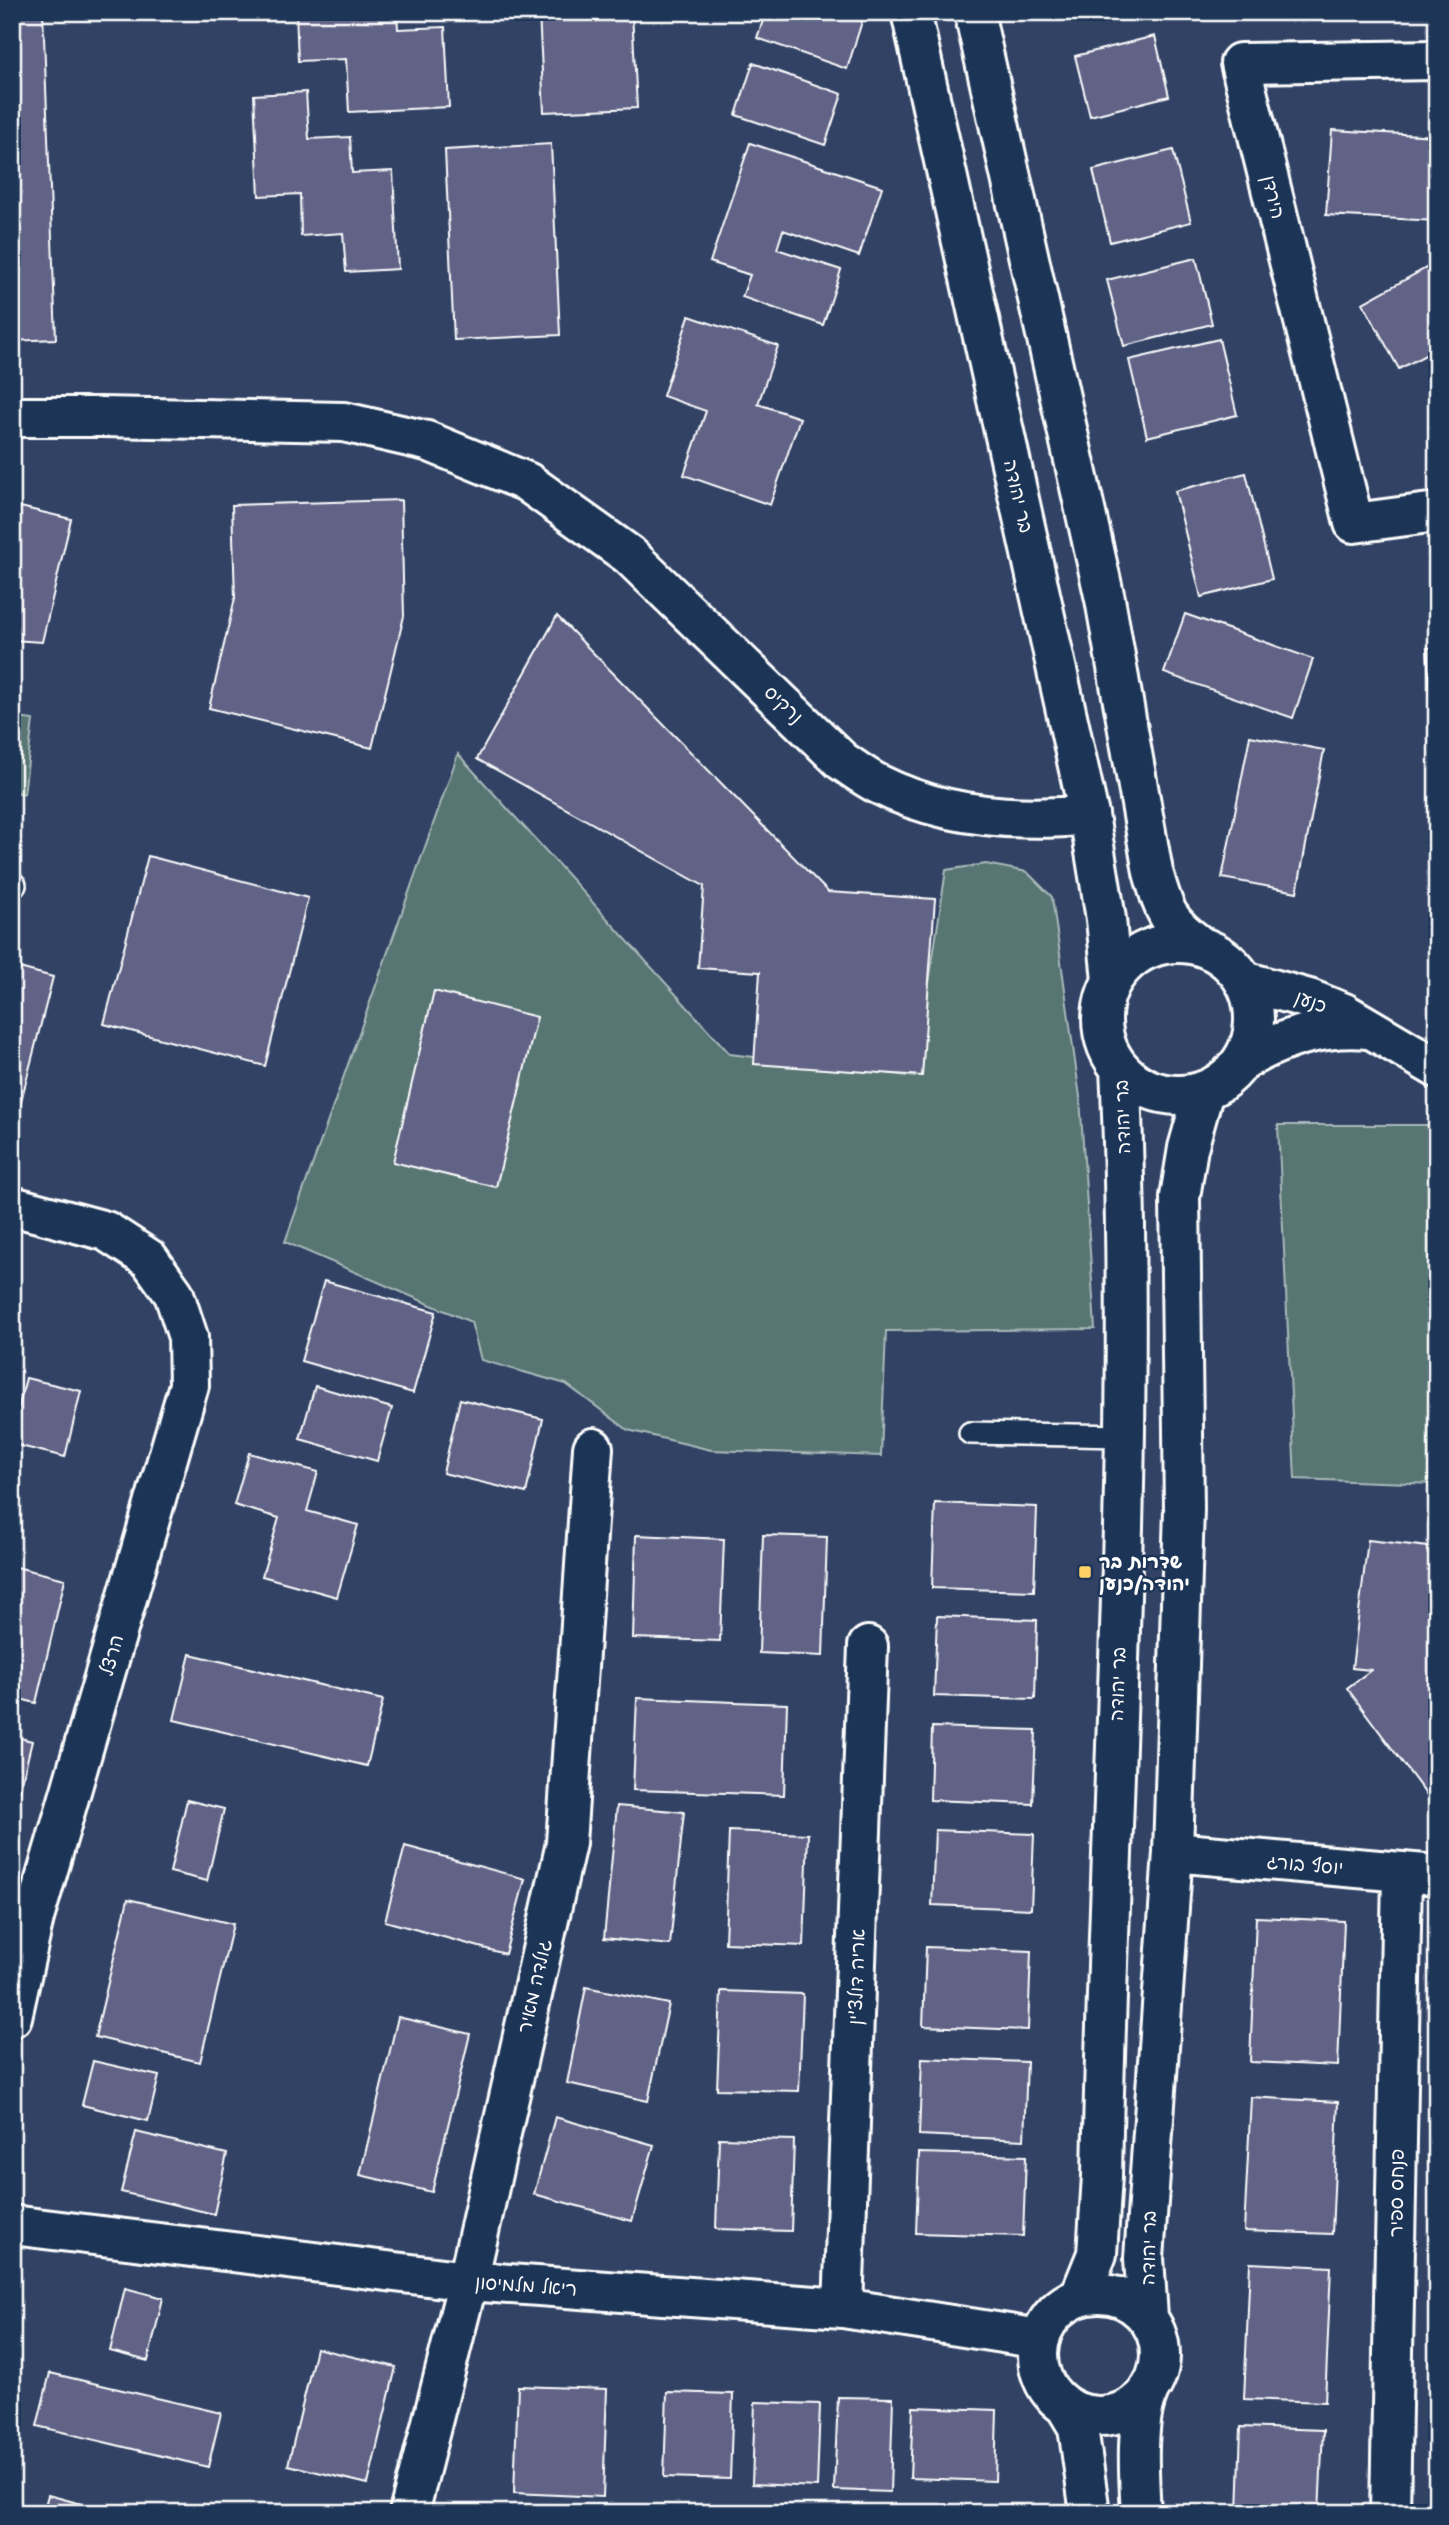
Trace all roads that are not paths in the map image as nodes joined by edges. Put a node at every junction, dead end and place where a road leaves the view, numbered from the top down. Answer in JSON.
{"nodes":[{"id":1,"x":911,"y":12,"type":"edge"},
{"id":2,"x":974,"y":12,"type":"edge"},
{"id":3,"x":1437,"y":60,"type":"edge"},
{"id":4,"x":12,"y":417,"type":"edge"},
{"id":5,"x":1437,"y":512,"type":"edge"},
{"id":6,"x":1089,"y":815,"type":"junction"},
{"id":7,"x":1199,"y":945,"type":"junction"},
{"id":8,"x":1112,"y":981,"type":"junction"},
{"id":9,"x":1244,"y":981,"type":"junction"},
{"id":10,"x":1374,"y":1030,"type":"junction"},
{"id":11,"x":1243,"y":1060,"type":"junction"},
{"id":12,"x":1120,"y":1068,"type":"junction"},
{"id":13,"x":1437,"y":1068,"type":"edge"},
{"id":14,"x":1205,"y":1091,"type":"junction"},
{"id":15,"x":12,"y":1206,"type":"edge"},
{"id":16,"x":970,"y":1433,"type":"dead end"},
{"id":17,"x":1124,"y":1436,"type":"junction"},
{"id":18,"x":593,"y":1448,"type":"dead end"},
{"id":19,"x":868,"y":1646,"type":"dead end"},
{"id":20,"x":1172,"y":1852,"type":"junction"},
{"id":21,"x":1419,"y":1874,"type":"edge"},
{"id":22,"x":12,"y":2017,"type":"edge"},
{"id":23,"x":12,"y":2225,"type":"edge"},
{"id":24,"x":468,"y":2281,"type":"junction"},
{"id":25,"x":1080,"y":2297,"type":"junction"},
{"id":26,"x":843,"y":2308,"type":"junction"},
{"id":27,"x":1149,"y":2317,"type":"junction"},
{"id":28,"x":1040,"y":2339,"type":"junction"},
{"id":29,"x":1148,"y":2393,"type":"junction"},
{"id":30,"x":1066,"y":2407,"type":"junction"},
{"id":31,"x":409,"y":2513,"type":"edge"},
{"id":32,"x":1090,"y":2513,"type":"edge"},
{"id":33,"x":1141,"y":2513,"type":"edge"},
{"id":34,"x":1390,"y":2513,"type":"edge"}],
"edges":[{"from":1,"to":6,"type":"street","name":"בר יהודה"},
{"from":2,"to":7,"type":"street"},
{"from":3,"to":5,"type":"street","name":"הירדן"},
{"from":4,"to":6,"type":"street","name":"נרקיס"},
{"from":6,"to":8,"type":"street","name":"בר יהודה"},
{"from":7,"to":8,"type":"street"},
{"from":7,"to":9,"type":"street"},
{"from":8,"to":12,"type":"street"},
{"from":9,"to":10,"type":"street","name":"כנען"},
{"from":9,"to":11,"type":"street"},
{"from":10,"to":11,"type":"street","name":"כנען"},
{"from":10,"to":13,"type":"street","name":"כנען"},
{"from":11,"to":14,"type":"street"},
{"from":12,"to":14,"type":"street"},
{"from":12,"to":17,"type":"street","name":"בר יהודה"},
{"from":14,"to":20,"type":"street","name":"בר יהודה"},
{"from":15,"to":22,"type":"street","name":"הרצל"},
{"from":16,"to":17,"type":"lane"},
{"from":17,"to":25,"type":"street","name":"בר יהודה"},
{"from":18,"to":24,"type":"street","name":"גולדה מאיר"},
{"from":19,"to":26,"type":"street","name":"אריה דולצ'ין"},
{"from":20,"to":21,"type":"street","name":"יוסף בורג"},
{"from":20,"to":27,"type":"street","name":"בר יהודה"},
{"from":21,"to":34,"type":"street","name":"פנחס ספיר"},
{"from":23,"to":24,"type":"street","name":"ריאל מלמיסון"},
{"from":24,"to":26,"type":"street","name":"ריאל מלמיסון"},
{"from":24,"to":31,"type":"street","name":"גולדה מאיר"},
{"from":25,"to":27,"type":"street"},
{"from":25,"to":28,"type":"street"},
{"from":26,"to":28,"type":"street","name":"ריאל מלמיסון"},
{"from":27,"to":29,"type":"street"},
{"from":28,"to":30,"type":"street"},
{"from":29,"to":30,"type":"street"},
{"from":29,"to":33,"type":"street"},
{"from":30,"to":32,"type":"street"}]}
